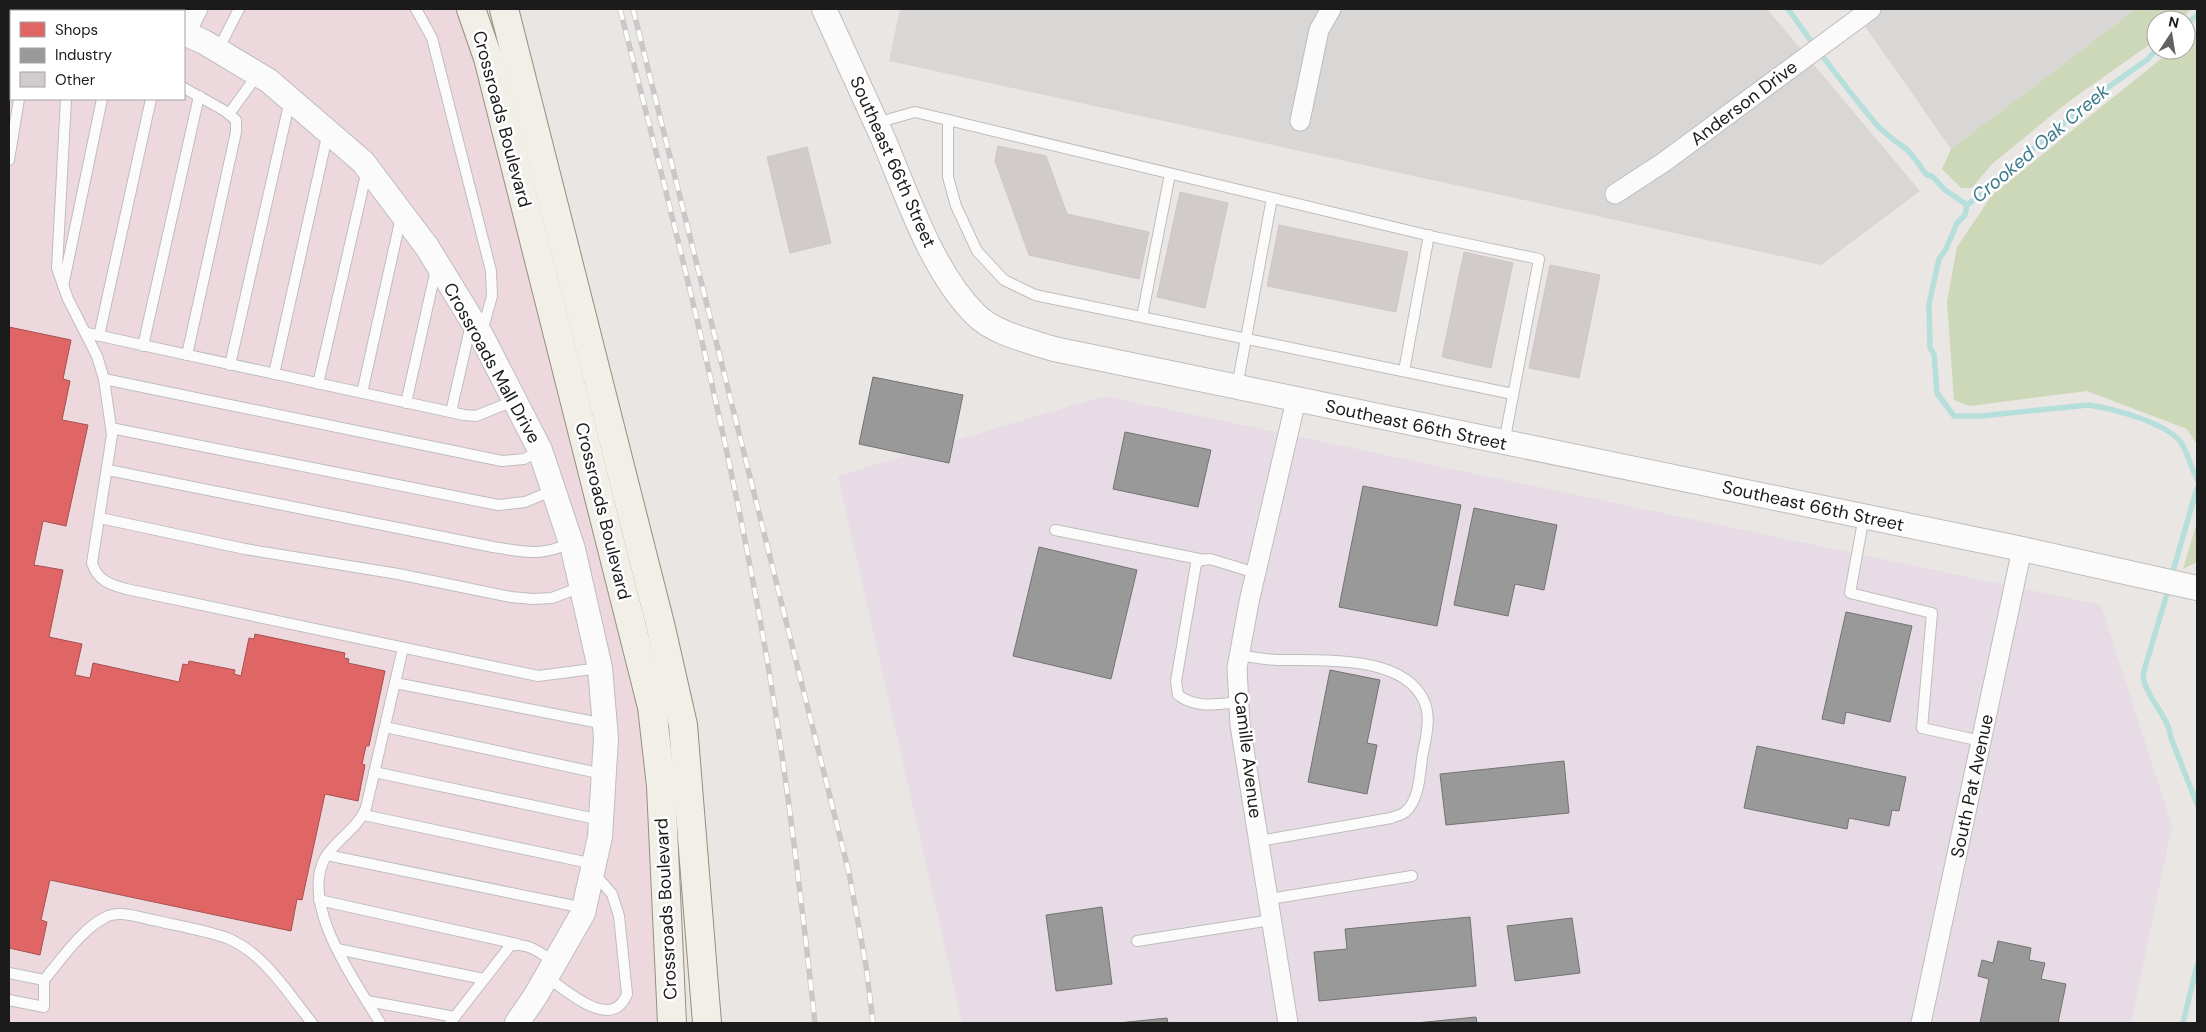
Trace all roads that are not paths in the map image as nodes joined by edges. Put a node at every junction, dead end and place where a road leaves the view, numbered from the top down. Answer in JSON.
{"nodes":[{"id":1,"x":195,"y":9,"type":"edge"},
{"id":2,"x":239,"y":9,"type":"edge"},
{"id":3,"x":416,"y":9,"type":"edge"},
{"id":4,"x":471,"y":9,"type":"edge"},
{"id":5,"x":504,"y":9,"type":"edge"},
{"id":6,"x":824,"y":9,"type":"edge"},
{"id":7,"x":1331,"y":9,"type":"edge"},
{"id":8,"x":1871,"y":9,"type":"edge"},
{"id":9,"x":185,"y":30,"type":"edge"},
{"id":10,"x":185,"y":33,"type":"edge"},
{"id":11,"x":218,"y":50,"type":"junction"},
{"id":12,"x":258,"y":74,"type":"junction"},
{"id":13,"x":185,"y":89,"type":"edge"},
{"id":14,"x":199,"y":96,"type":"junction"},
{"id":15,"x":291,"y":99,"type":"junction"},
{"id":16,"x":19,"y":100,"type":"edge"},
{"id":17,"x":66,"y":100,"type":"edge"},
{"id":18,"x":102,"y":100,"type":"edge"},
{"id":19,"x":151,"y":100,"type":"edge"},
{"id":20,"x":229,"y":114,"type":"junction"},
{"id":21,"x":948,"y":120,"type":"junction"},
{"id":22,"x":1300,"y":121,"type":"dead end"},
{"id":23,"x":876,"y":123,"type":"junction"},
{"id":24,"x":328,"y":131,"type":"junction"},
{"id":25,"x":9,"y":160,"type":"edge"},
{"id":26,"x":367,"y":168,"type":"junction"},
{"id":27,"x":1170,"y":174,"type":"junction"},
{"id":28,"x":1615,"y":194,"type":"dead end"},
{"id":29,"x":1272,"y":198,"type":"junction"},
{"id":30,"x":402,"y":214,"type":"junction"},
{"id":31,"x":1429,"y":235,"type":"junction"},
{"id":32,"x":437,"y":265,"type":"junction"},
{"id":33,"x":63,"y":287,"type":"junction"},
{"id":34,"x":1142,"y":317,"type":"junction"},
{"id":35,"x":477,"y":328,"type":"junction"},
{"id":36,"x":86,"y":333,"type":"junction"},
{"id":37,"x":99,"y":336,"type":"junction"},
{"id":38,"x":1248,"y":339,"type":"junction"},
{"id":39,"x":143,"y":346,"type":"junction"},
{"id":40,"x":187,"y":355,"type":"junction"},
{"id":41,"x":230,"y":365,"type":"junction"},
{"id":42,"x":1404,"y":371,"type":"junction"},
{"id":43,"x":274,"y":374,"type":"junction"},
{"id":44,"x":104,"y":379,"type":"junction"},
{"id":45,"x":318,"y":384,"type":"junction"},
{"id":46,"x":1237,"y":387,"type":"junction"},
{"id":47,"x":362,"y":393,"type":"junction"},
{"id":48,"x":1513,"y":394,"type":"junction"},
{"id":49,"x":516,"y":400,"type":"junction"},
{"id":50,"x":1296,"y":400,"type":"junction"},
{"id":51,"x":406,"y":403,"type":"junction"},
{"id":52,"x":451,"y":412,"type":"junction"},
{"id":53,"x":111,"y":428,"type":"junction"},
{"id":54,"x":1504,"y":443,"type":"junction"},
{"id":55,"x":540,"y":450,"type":"junction"},
{"id":56,"x":108,"y":470,"type":"junction"},
{"id":57,"x":554,"y":490,"type":"junction"},
{"id":58,"x":1864,"y":516,"type":"junction"},
{"id":59,"x":100,"y":518,"type":"junction"},
{"id":60,"x":1055,"y":530,"type":"dead end"},
{"id":61,"x":571,"y":543,"type":"junction"},
{"id":62,"x":2022,"y":549,"type":"junction"},
{"id":63,"x":1204,"y":560,"type":"junction"},
{"id":64,"x":1256,"y":573,"type":"junction"},
{"id":65,"x":582,"y":586,"type":"junction"},
{"id":66,"x":2197,"y":588,"type":"edge"},
{"id":67,"x":403,"y":648,"type":"junction"},
{"id":68,"x":1240,"y":655,"type":"junction"},
{"id":69,"x":600,"y":668,"type":"junction"},
{"id":70,"x":395,"y":683,"type":"junction"},
{"id":71,"x":1239,"y":702,"type":"junction"},
{"id":72,"x":604,"y":724,"type":"junction"},
{"id":73,"x":385,"y":728,"type":"junction"},
{"id":74,"x":1981,"y":741,"type":"junction"},
{"id":75,"x":374,"y":772,"type":"junction"},
{"id":76,"x":603,"y":774,"type":"junction"},
{"id":77,"x":364,"y":815,"type":"junction"},
{"id":78,"x":601,"y":820,"type":"junction"},
{"id":79,"x":1259,"y":841,"type":"junction"},
{"id":80,"x":327,"y":854,"type":"junction"},
{"id":81,"x":593,"y":868,"type":"junction"},
{"id":82,"x":1412,"y":876,"type":"dead end"},
{"id":83,"x":319,"y":900,"type":"junction"},
{"id":84,"x":1269,"y":900,"type":"junction"},
{"id":85,"x":584,"y":908,"type":"junction"},
{"id":86,"x":1272,"y":920,"type":"junction"},
{"id":87,"x":1137,"y":942,"type":"dead end"},
{"id":88,"x":517,"y":944,"type":"junction"},
{"id":89,"x":337,"y":949,"type":"junction"},
{"id":90,"x":551,"y":970,"type":"junction"},
{"id":91,"x":9,"y":973,"type":"edge"},
{"id":92,"x":484,"y":979,"type":"junction"},
{"id":93,"x":44,"y":980,"type":"junction"},
{"id":94,"x":9,"y":1000,"type":"edge"},
{"id":95,"x":367,"y":1001,"type":"junction"},
{"id":96,"x":453,"y":1020,"type":"edge"},
{"id":97,"x":525,"y":1020,"type":"edge"},
{"id":98,"x":312,"y":1023,"type":"edge"},
{"id":99,"x":380,"y":1023,"type":"edge"},
{"id":100,"x":672,"y":1023,"type":"edge"},
{"id":101,"x":707,"y":1023,"type":"edge"},
{"id":102,"x":1288,"y":1023,"type":"edge"},
{"id":103,"x":1921,"y":1023,"type":"edge"}],
"edges":[{"from":1,"to":9,"type":"street"},
{"from":2,"to":11,"type":"lane"},
{"from":3,"to":35,"type":"lane"},
{"from":4,"to":100,"type":"main road","name":"Crossroads Boulevard"},
{"from":5,"to":101,"type":"main road","name":"Crossroads Boulevard"},
{"from":6,"to":23,"type":"street","name":"Southeast 66th Street"},
{"from":7,"to":22,"type":"street"},
{"from":8,"to":28,"type":"street","name":"Anderson Drive"},
{"from":10,"to":11,"type":"street","name":"Crossroads Mall Drive"},
{"from":11,"to":12,"type":"street","name":"Crossroads Mall Drive"},
{"from":12,"to":15,"type":"street","name":"Crossroads Mall Drive"},
{"from":12,"to":20,"type":"lane"},
{"from":13,"to":14,"type":"lane"},
{"from":14,"to":20,"type":"lane"},
{"from":14,"to":39,"type":"lane"},
{"from":15,"to":24,"type":"street","name":"Crossroads Mall Drive"},
{"from":15,"to":41,"type":"lane"},
{"from":16,"to":25,"type":"lane"},
{"from":17,"to":33,"type":"lane"},
{"from":18,"to":33,"type":"lane"},
{"from":19,"to":37,"type":"lane"},
{"from":20,"to":40,"type":"lane"},
{"from":21,"to":23,"type":"lane"},
{"from":21,"to":27,"type":"lane"},
{"from":21,"to":34,"type":"lane"},
{"from":23,"to":46,"type":"street","name":"Southeast 66th Street"},
{"from":24,"to":26,"type":"street","name":"Crossroads Mall Drive"},
{"from":24,"to":43,"type":"lane"},
{"from":26,"to":30,"type":"street","name":"Crossroads Mall Drive"},
{"from":26,"to":45,"type":"lane"},
{"from":27,"to":29,"type":"lane"},
{"from":27,"to":34,"type":"lane"},
{"from":29,"to":31,"type":"lane"},
{"from":29,"to":38,"type":"lane"},
{"from":30,"to":32,"type":"street","name":"Crossroads Mall Drive"},
{"from":30,"to":47,"type":"lane"},
{"from":31,"to":42,"type":"lane"},
{"from":31,"to":48,"type":"lane"},
{"from":32,"to":35,"type":"street","name":"Crossroads Mall Drive"},
{"from":32,"to":51,"type":"lane"},
{"from":33,"to":36,"type":"lane"},
{"from":34,"to":38,"type":"lane"},
{"from":35,"to":49,"type":"street","name":"Crossroads Mall Drive"},
{"from":35,"to":52,"type":"lane"},
{"from":36,"to":37,"type":"lane"},
{"from":36,"to":44,"type":"lane"},
{"from":37,"to":39,"type":"lane"},
{"from":38,"to":42,"type":"lane"},
{"from":38,"to":46,"type":"lane"},
{"from":39,"to":40,"type":"lane"},
{"from":40,"to":41,"type":"lane"},
{"from":41,"to":43,"type":"lane"},
{"from":42,"to":48,"type":"lane"},
{"from":43,"to":45,"type":"lane"},
{"from":44,"to":53,"type":"lane"},
{"from":44,"to":55,"type":"lane"},
{"from":45,"to":47,"type":"lane"},
{"from":46,"to":50,"type":"street","name":"Southeast 66th Street"},
{"from":47,"to":51,"type":"lane"},
{"from":48,"to":54,"type":"lane"},
{"from":49,"to":52,"type":"lane"},
{"from":49,"to":55,"type":"street","name":"Crossroads Mall Drive"},
{"from":50,"to":54,"type":"street","name":"Southeast 66th Street"},
{"from":50,"to":64,"type":"street","name":"Camille Avenue"},
{"from":51,"to":52,"type":"lane"},
{"from":53,"to":56,"type":"lane"},
{"from":53,"to":57,"type":"lane"},
{"from":54,"to":58,"type":"street","name":"Southeast 66th Street"},
{"from":55,"to":57,"type":"street","name":"Crossroads Mall Drive"},
{"from":56,"to":59,"type":"lane"},
{"from":56,"to":61,"type":"lane"},
{"from":57,"to":61,"type":"street","name":"Crossroads Mall Drive"},
{"from":58,"to":62,"type":"street","name":"Southeast 66th Street"},
{"from":58,"to":74,"type":"lane"},
{"from":59,"to":65,"type":"lane"},
{"from":59,"to":67,"type":"lane"},
{"from":60,"to":63,"type":"lane"},
{"from":61,"to":65,"type":"street","name":"Crossroads Mall Drive"},
{"from":62,"to":66,"type":"street","name":"Southeast 66th Street"},
{"from":62,"to":74,"type":"street","name":"South Pat Avenue"},
{"from":63,"to":64,"type":"lane"},
{"from":63,"to":71,"type":"lane"},
{"from":64,"to":68,"type":"street","name":"Camille Avenue"},
{"from":65,"to":69,"type":"street","name":"Crossroads Mall Drive"},
{"from":67,"to":69,"type":"lane"},
{"from":67,"to":70,"type":"lane"},
{"from":68,"to":71,"type":"street","name":"Camille Avenue"},
{"from":68,"to":79,"type":"lane"},
{"from":69,"to":72,"type":"street","name":"Crossroads Mall Drive"},
{"from":70,"to":72,"type":"lane"},
{"from":70,"to":73,"type":"lane"},
{"from":71,"to":79,"type":"street","name":"Camille Avenue"},
{"from":72,"to":76,"type":"street","name":"Crossroads Mall Drive"},
{"from":73,"to":75,"type":"lane"},
{"from":73,"to":76,"type":"lane"},
{"from":74,"to":103,"type":"street","name":"South Pat Avenue"},
{"from":75,"to":77,"type":"lane"},
{"from":75,"to":78,"type":"lane"},
{"from":76,"to":78,"type":"street","name":"Crossroads Mall Drive"},
{"from":77,"to":80,"type":"lane"},
{"from":77,"to":81,"type":"lane"},
{"from":78,"to":81,"type":"street","name":"Crossroads Mall Drive"},
{"from":79,"to":84,"type":"street","name":"Camille Avenue"},
{"from":80,"to":83,"type":"lane"},
{"from":80,"to":85,"type":"lane"},
{"from":81,"to":85,"type":"street","name":"Crossroads Mall Drive"},
{"from":81,"to":90,"type":"lane"},
{"from":82,"to":84,"type":"lane"},
{"from":83,"to":88,"type":"lane"},
{"from":83,"to":89,"type":"lane"},
{"from":84,"to":86,"type":"street","name":"Camille Avenue"},
{"from":85,"to":90,"type":"street","name":"Crossroads Mall Drive"},
{"from":86,"to":87,"type":"lane"},
{"from":86,"to":102,"type":"street","name":"Camille Avenue"},
{"from":88,"to":90,"type":"lane"},
{"from":88,"to":92,"type":"lane"},
{"from":89,"to":92,"type":"lane"},
{"from":89,"to":95,"type":"lane"},
{"from":90,"to":97,"type":"street","name":"Crossroads Mall Drive"},
{"from":91,"to":93,"type":"lane"},
{"from":92,"to":96,"type":"lane"},
{"from":93,"to":94,"type":"lane"},
{"from":93,"to":98,"type":"lane"},
{"from":95,"to":96,"type":"lane"},
{"from":95,"to":99,"type":"lane"}]}
